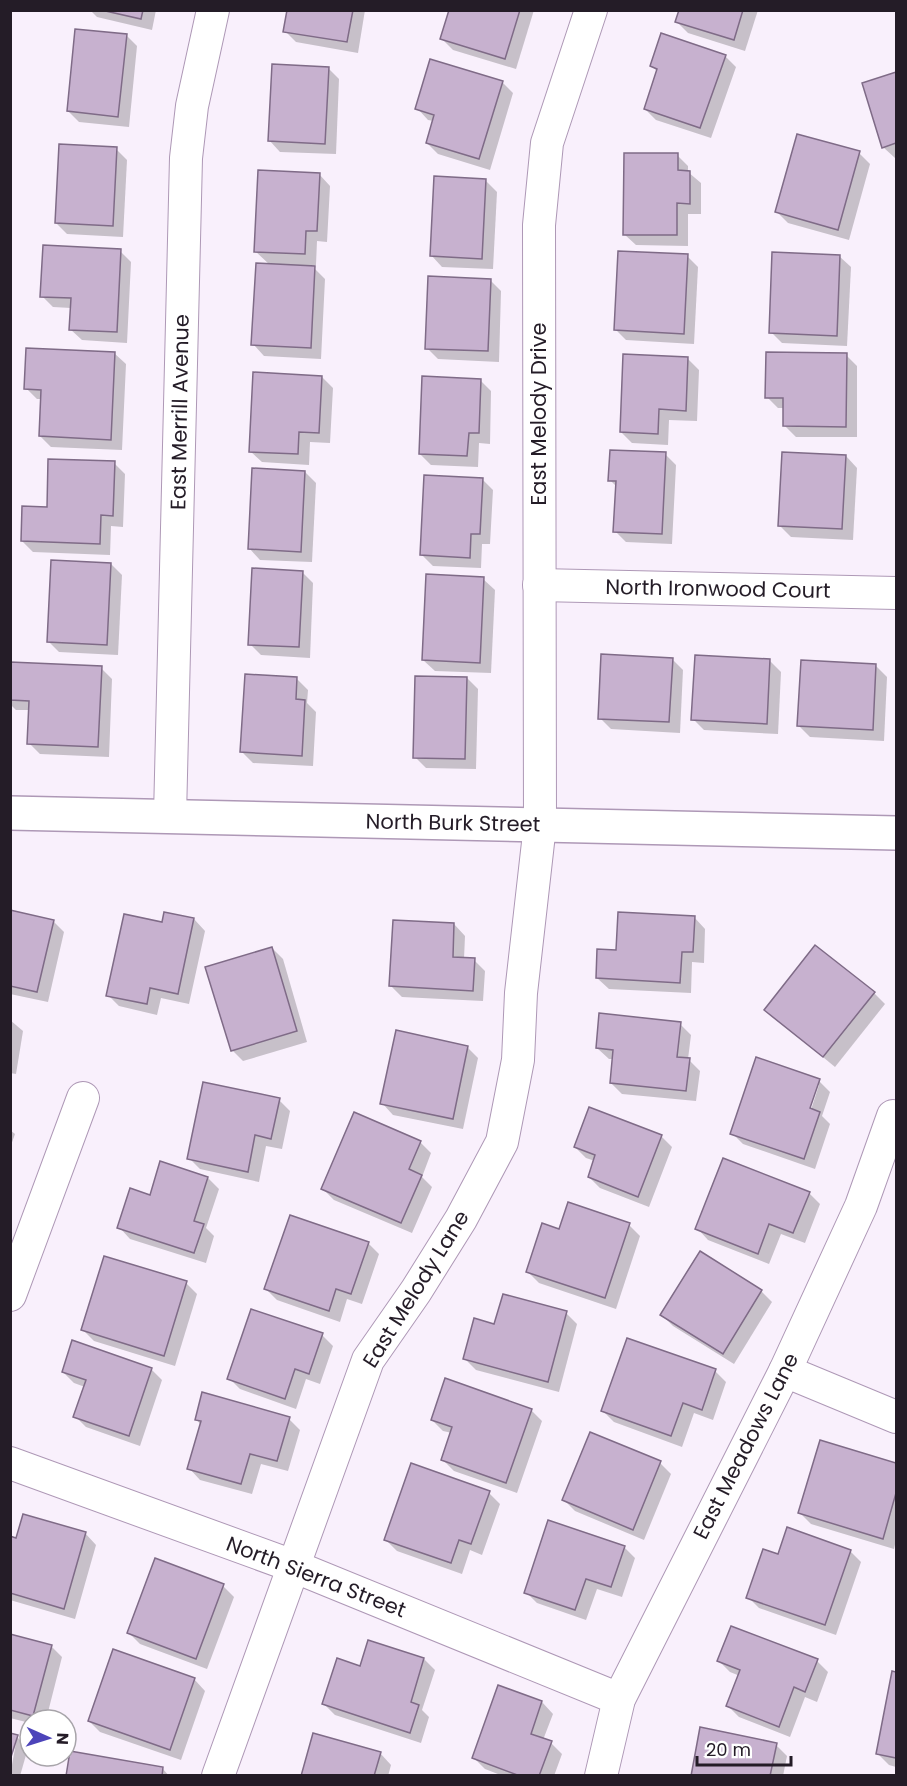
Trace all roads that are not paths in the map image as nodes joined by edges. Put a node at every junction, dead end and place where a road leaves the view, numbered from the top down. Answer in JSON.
{"nodes":[{"id":1,"x":213,"y":10,"type":"edge"},
{"id":2,"x":591,"y":10,"type":"edge"},
{"id":3,"x":539,"y":585,"type":"junction"},
{"id":4,"x":897,"y":593,"type":"edge"},
{"id":5,"x":10,"y":813,"type":"edge"},
{"id":6,"x":170,"y":816,"type":"junction"},
{"id":7,"x":540,"y":825,"type":"junction"},
{"id":8,"x":897,"y":833,"type":"edge"},
{"id":9,"x":83,"y":1098,"type":"dead end"},
{"id":10,"x":893,"y":1116,"type":"dead end"},
{"id":11,"x":10,"y":1295,"type":"edge"},
{"id":12,"x":785,"y":1371,"type":"junction"},
{"id":13,"x":897,"y":1417,"type":"edge"},
{"id":14,"x":10,"y":1463,"type":"edge"},
{"id":15,"x":293,"y":1566,"type":"junction"},
{"id":16,"x":618,"y":1700,"type":"junction"},
{"id":17,"x":218,"y":1776,"type":"edge"},
{"id":18,"x":601,"y":1776,"type":"edge"}],
"edges":[{"from":1,"to":6,"type":"street","name":"East Merrill Avenue"},
{"from":2,"to":3,"type":"street","name":"East Melody Drive"},
{"from":3,"to":4,"type":"street","name":"North Ironwood Court"},
{"from":3,"to":7,"type":"street","name":"East Melody Drive"},
{"from":5,"to":6,"type":"street","name":"North Burk Street"},
{"from":6,"to":7,"type":"street","name":"North Burk Street"},
{"from":7,"to":8,"type":"street","name":"North Burk Street"},
{"from":7,"to":15,"type":"street","name":"East Melody Lane"},
{"from":9,"to":11,"type":"street"},
{"from":10,"to":12,"type":"street","name":"East Meadows Lane"},
{"from":12,"to":13,"type":"street"},
{"from":12,"to":16,"type":"street","name":"East Meadows Lane"},
{"from":14,"to":15,"type":"street","name":"North Sierra Street"},
{"from":15,"to":16,"type":"street","name":"North Sierra Street"},
{"from":15,"to":17,"type":"street","name":"East Melody Lane"},
{"from":16,"to":18,"type":"street","name":"East Meadows Lane"}]}
